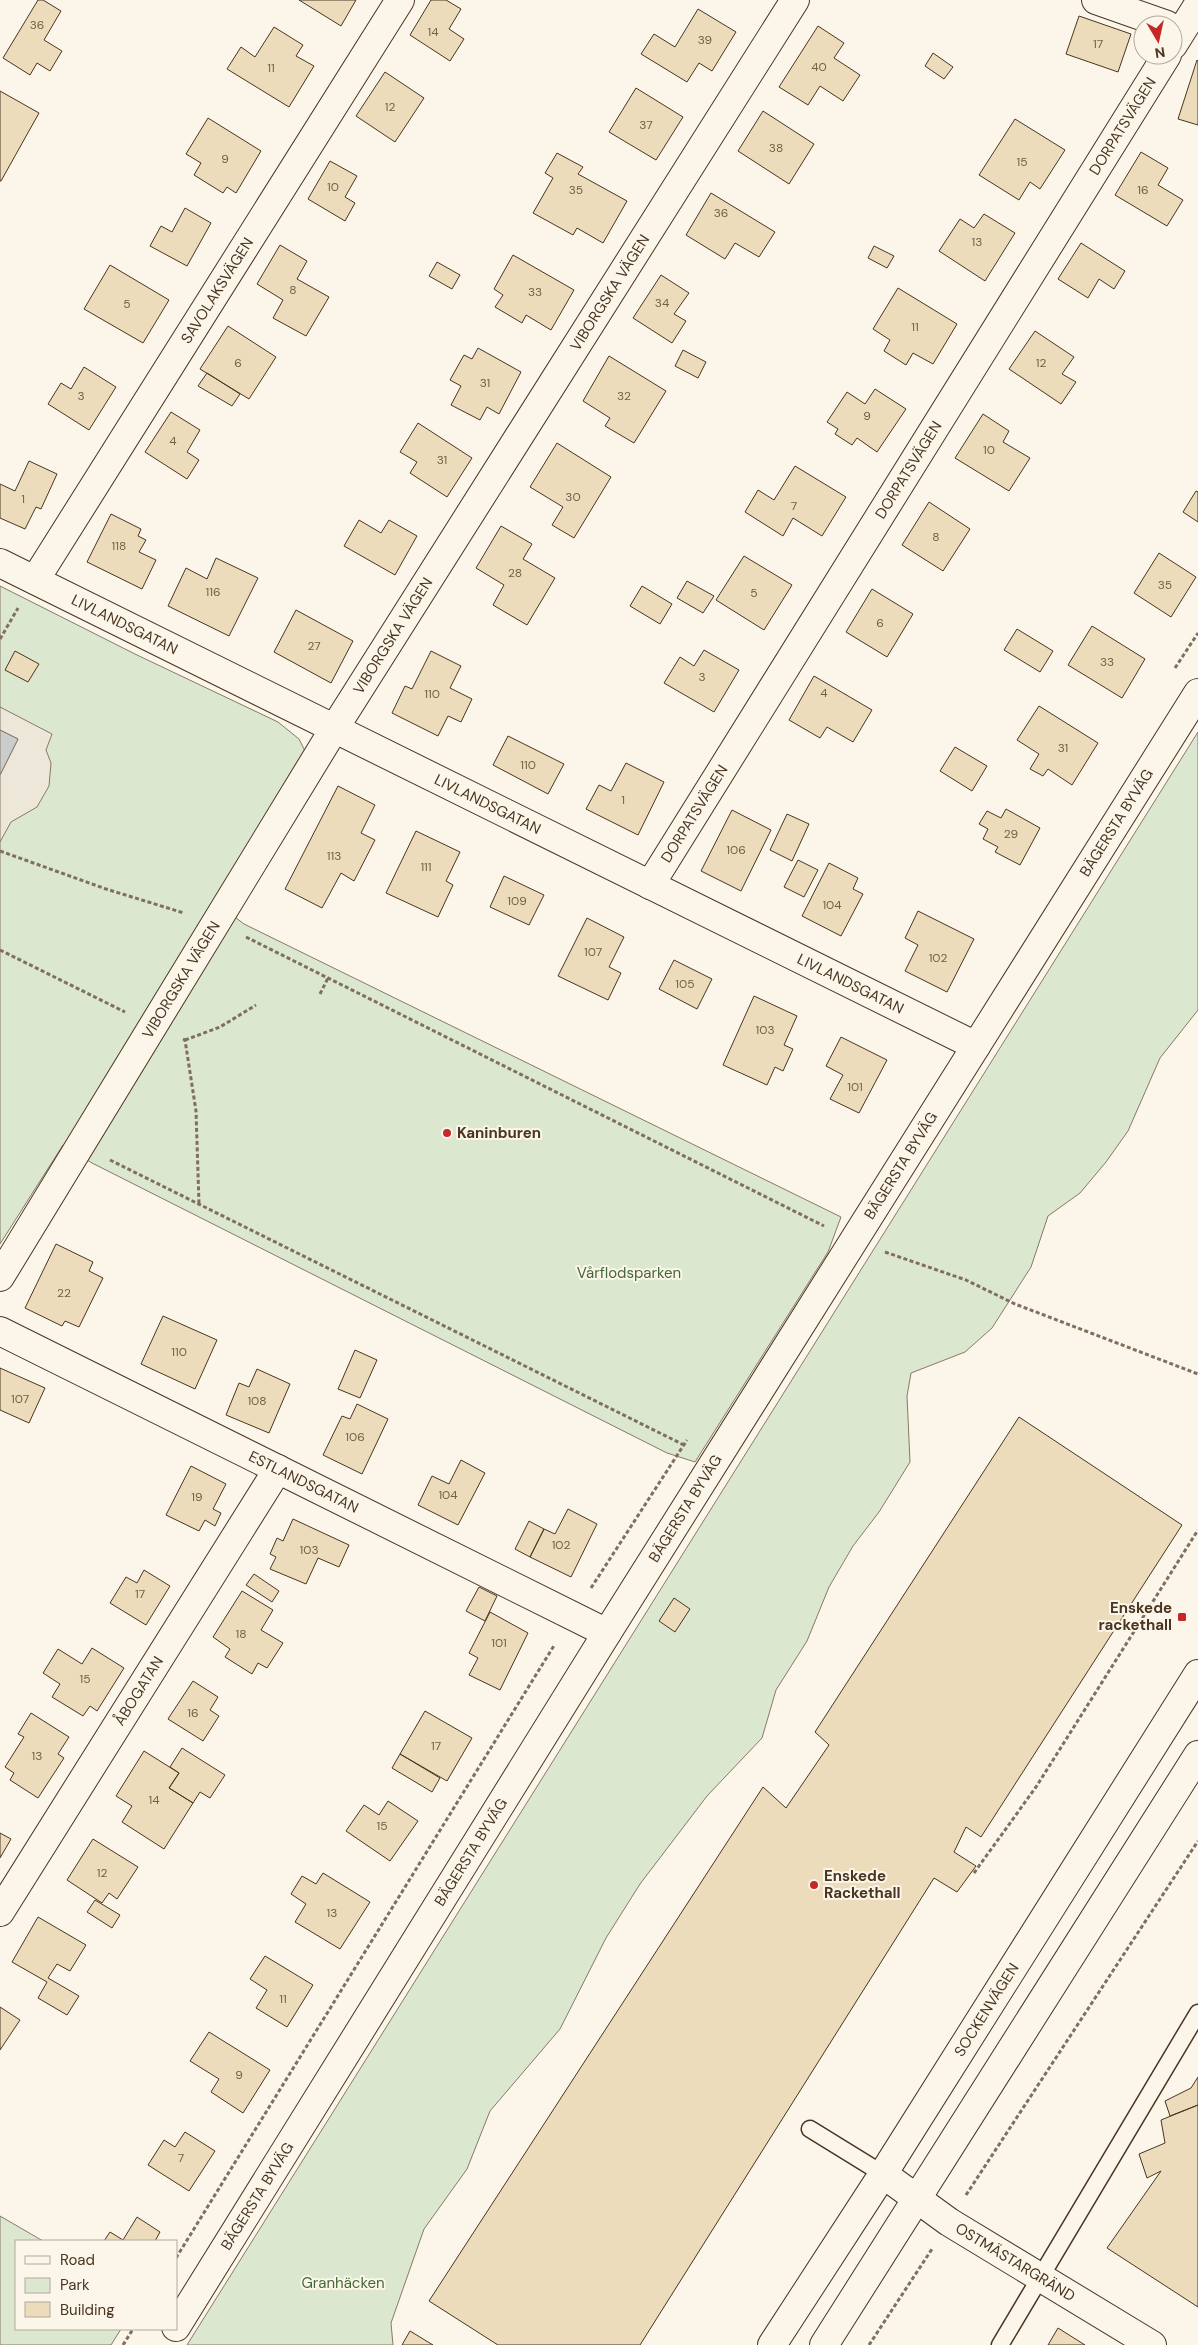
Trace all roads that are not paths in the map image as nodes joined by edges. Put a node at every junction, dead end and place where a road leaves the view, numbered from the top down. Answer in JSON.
{"nodes":[{"id":1,"x":400,"y":0,"type":"edge"},
{"id":2,"x":795,"y":0,"type":"edge"},
{"id":3,"x":1096,"y":0,"type":"edge"},
{"id":4,"x":1198,"y":5,"type":"edge"},
{"id":5,"x":1134,"y":15,"type":"edge"},
{"id":6,"x":1183,"y":27,"type":"edge"},
{"id":7,"x":1161,"y":65,"type":"edge"},
{"id":8,"x":0,"y":562,"type":"edge"},
{"id":9,"x":35,"y":580,"type":"junction"},
{"id":10,"x":1198,"y":693,"type":"edge"},
{"id":11,"x":334,"y":728,"type":"junction"},
{"id":12,"x":650,"y":885,"type":"junction"},
{"id":13,"x":976,"y":1046,"type":"junction"},
{"id":14,"x":0,"y":1277,"type":"edge"},
{"id":15,"x":0,"y":1332,"type":"edge"},
{"id":16,"x":278,"y":1469,"type":"junction"},
{"id":17,"x":607,"y":1633,"type":"junction"},
{"id":18,"x":1198,"y":1674,"type":"edge"},
{"id":19,"x":1198,"y":1755,"type":"edge"},
{"id":20,"x":0,"y":1912,"type":"edge"},
{"id":21,"x":1198,"y":2013,"type":"edge"},
{"id":22,"x":810,"y":2129,"type":"dead end"},
{"id":23,"x":883,"y":2174,"type":"junction"},
{"id":24,"x":918,"y":2199,"type":"junction"},
{"id":25,"x":1042,"y":2278,"type":"junction"},
{"id":26,"x":178,"y":2325,"type":"edge"},
{"id":27,"x":175,"y":2330,"type":"edge"},
{"id":28,"x":165,"y":2345,"type":"edge"},
{"id":29,"x":772,"y":2345,"type":"edge"},
{"id":30,"x":824,"y":2345,"type":"edge"},
{"id":31,"x":1000,"y":2345,"type":"edge"},
{"id":32,"x":1152,"y":2345,"type":"edge"}],
"edges":[{"from":1,"to":9,"type":"street","name":"SAVOLAKSVÄGEN"},
{"from":2,"to":11,"type":"street","name":"VIBORGSKA VÄGEN"},
{"from":3,"to":5,"type":"street"},
{"from":4,"to":6,"type":"street"},
{"from":7,"to":12,"type":"street","name":"DORPATSVÄGEN"},
{"from":8,"to":9,"type":"street","name":"LIVLANDSGATAN"},
{"from":9,"to":11,"type":"street","name":"LIVLANDSGATAN"},
{"from":10,"to":13,"type":"street","name":"BÄGERSTA BYVÄG"},
{"from":11,"to":12,"type":"street","name":"LIVLANDSGATAN"},
{"from":11,"to":14,"type":"street","name":"VIBORGSKA VÄGEN"},
{"from":12,"to":13,"type":"street","name":"LIVLANDSGATAN"},
{"from":13,"to":17,"type":"street","name":"BÄGERSTA BYVÄG"},
{"from":15,"to":16,"type":"street","name":"ESTLANDSGATAN"},
{"from":16,"to":17,"type":"street","name":"ESTLANDSGATAN"},
{"from":16,"to":20,"type":"street","name":"ÅBOGATAN"},
{"from":17,"to":26,"type":"street","name":"BÄGERSTA BYVÄG"},
{"from":18,"to":23,"type":"street","name":"SOCKENVÄGEN"},
{"from":19,"to":24,"type":"street"},
{"from":21,"to":25,"type":"lane"},
{"from":22,"to":23,"type":"lane"},
{"from":23,"to":24,"type":"street","name":"OSTMÄSTARGRÄND"},
{"from":23,"to":29,"type":"street","name":"SOCKENVÄGEN"},
{"from":24,"to":25,"type":"street","name":"OSTMÄSTARGRÄND"},
{"from":24,"to":30,"type":"street"},
{"from":25,"to":31,"type":"lane"},
{"from":25,"to":32,"type":"street","name":"OSTMÄSTARGRÄND"},
{"from":27,"to":28,"type":"street","name":"BÄGERSTA BYVÄG"}]}
